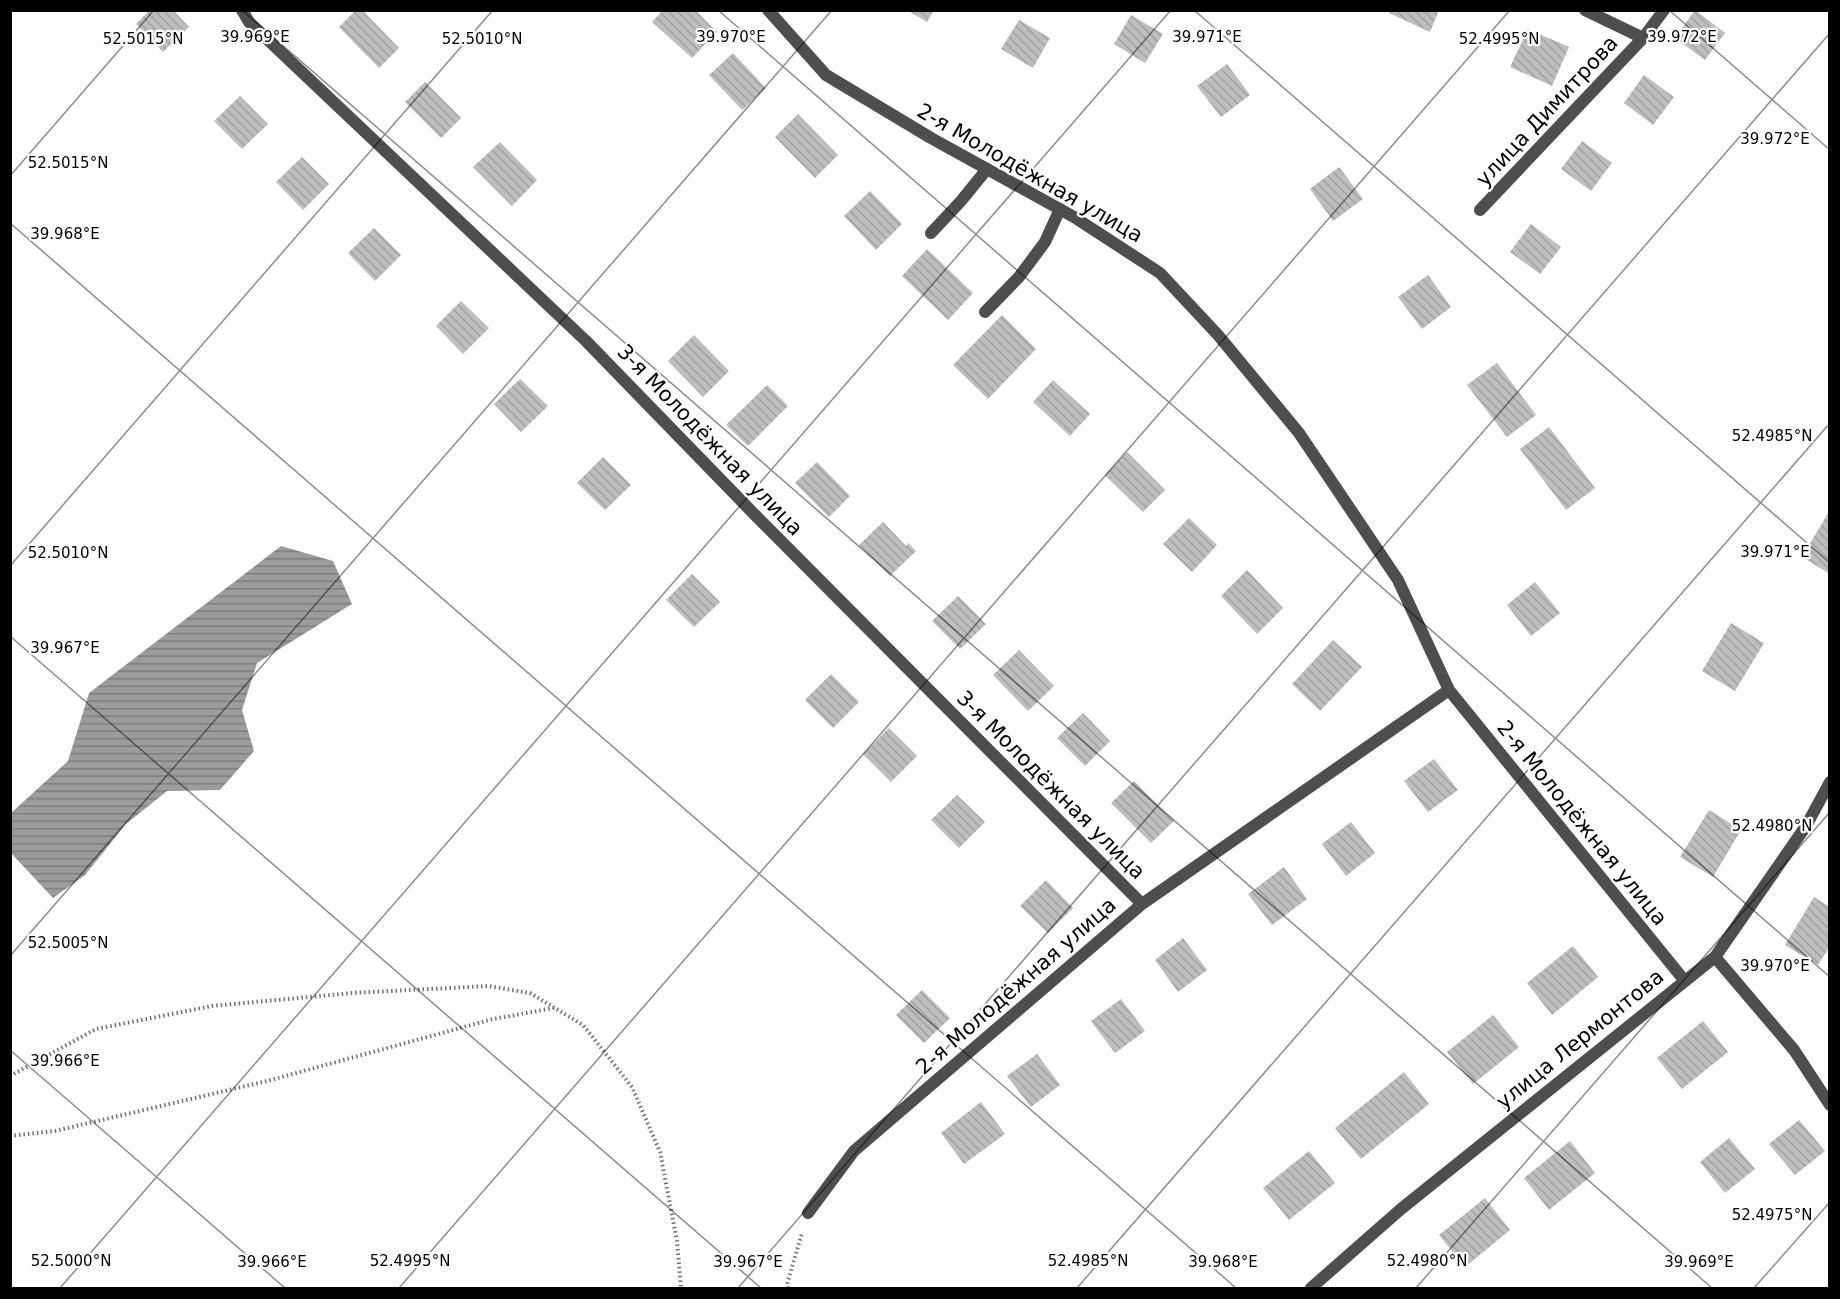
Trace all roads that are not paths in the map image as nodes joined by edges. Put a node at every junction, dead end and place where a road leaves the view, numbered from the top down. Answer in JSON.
{"nodes":[{"id":1,"x":242,"y":10,"type":"edge"},
{"id":2,"x":768,"y":10,"type":"edge"},
{"id":3,"x":1585,"y":10,"type":"edge"},
{"id":4,"x":1664,"y":10,"type":"edge"},
{"id":5,"x":1643,"y":38,"type":"junction"},
{"id":6,"x":987,"y":169,"type":"junction"},
{"id":7,"x":1060,"y":209,"type":"junction"},
{"id":8,"x":1480,"y":210,"type":"dead end"},
{"id":9,"x":931,"y":233,"type":"dead end"},
{"id":10,"x":985,"y":312,"type":"dead end"},
{"id":11,"x":1449,"y":690,"type":"junction"},
{"id":12,"x":1830,"y":782,"type":"edge"},
{"id":13,"x":1142,"y":904,"type":"junction"},
{"id":14,"x":1715,"y":957,"type":"junction"},
{"id":15,"x":1684,"y":980,"type":"junction"},
{"id":16,"x":1830,"y":1105,"type":"edge"},
{"id":17,"x":808,"y":1213,"type":"road end"},
{"id":18,"x":1311,"y":1288,"type":"edge"}],
"edges":[{"from":1,"to":13,"type":"street","name":"3-я Молодёжная улица"},
{"from":2,"to":6,"type":"street","name":"2-я Молодёжная улица"},
{"from":3,"to":5,"type":"street"},
{"from":4,"to":5,"type":"street","name":"улица Димитрова"},
{"from":5,"to":8,"type":"street","name":"улица Димитрова"},
{"from":6,"to":7,"type":"street","name":"2-я Молодёжная улица"},
{"from":6,"to":9,"type":"street"},
{"from":7,"to":10,"type":"street"},
{"from":7,"to":11,"type":"street","name":"2-я Молодёжная улица"},
{"from":11,"to":13,"type":"street","name":"2-я Молодёжная улица"},
{"from":11,"to":15,"type":"street","name":"2-я Молодёжная улица"},
{"from":12,"to":14,"type":"street","name":"улица Лермонтова"},
{"from":13,"to":17,"type":"street","name":"2-я Молодёжная улица"},
{"from":14,"to":15,"type":"street","name":"улица Лермонтова"},
{"from":14,"to":16,"type":"street"},
{"from":15,"to":18,"type":"street","name":"улица Лермонтова"}]}
